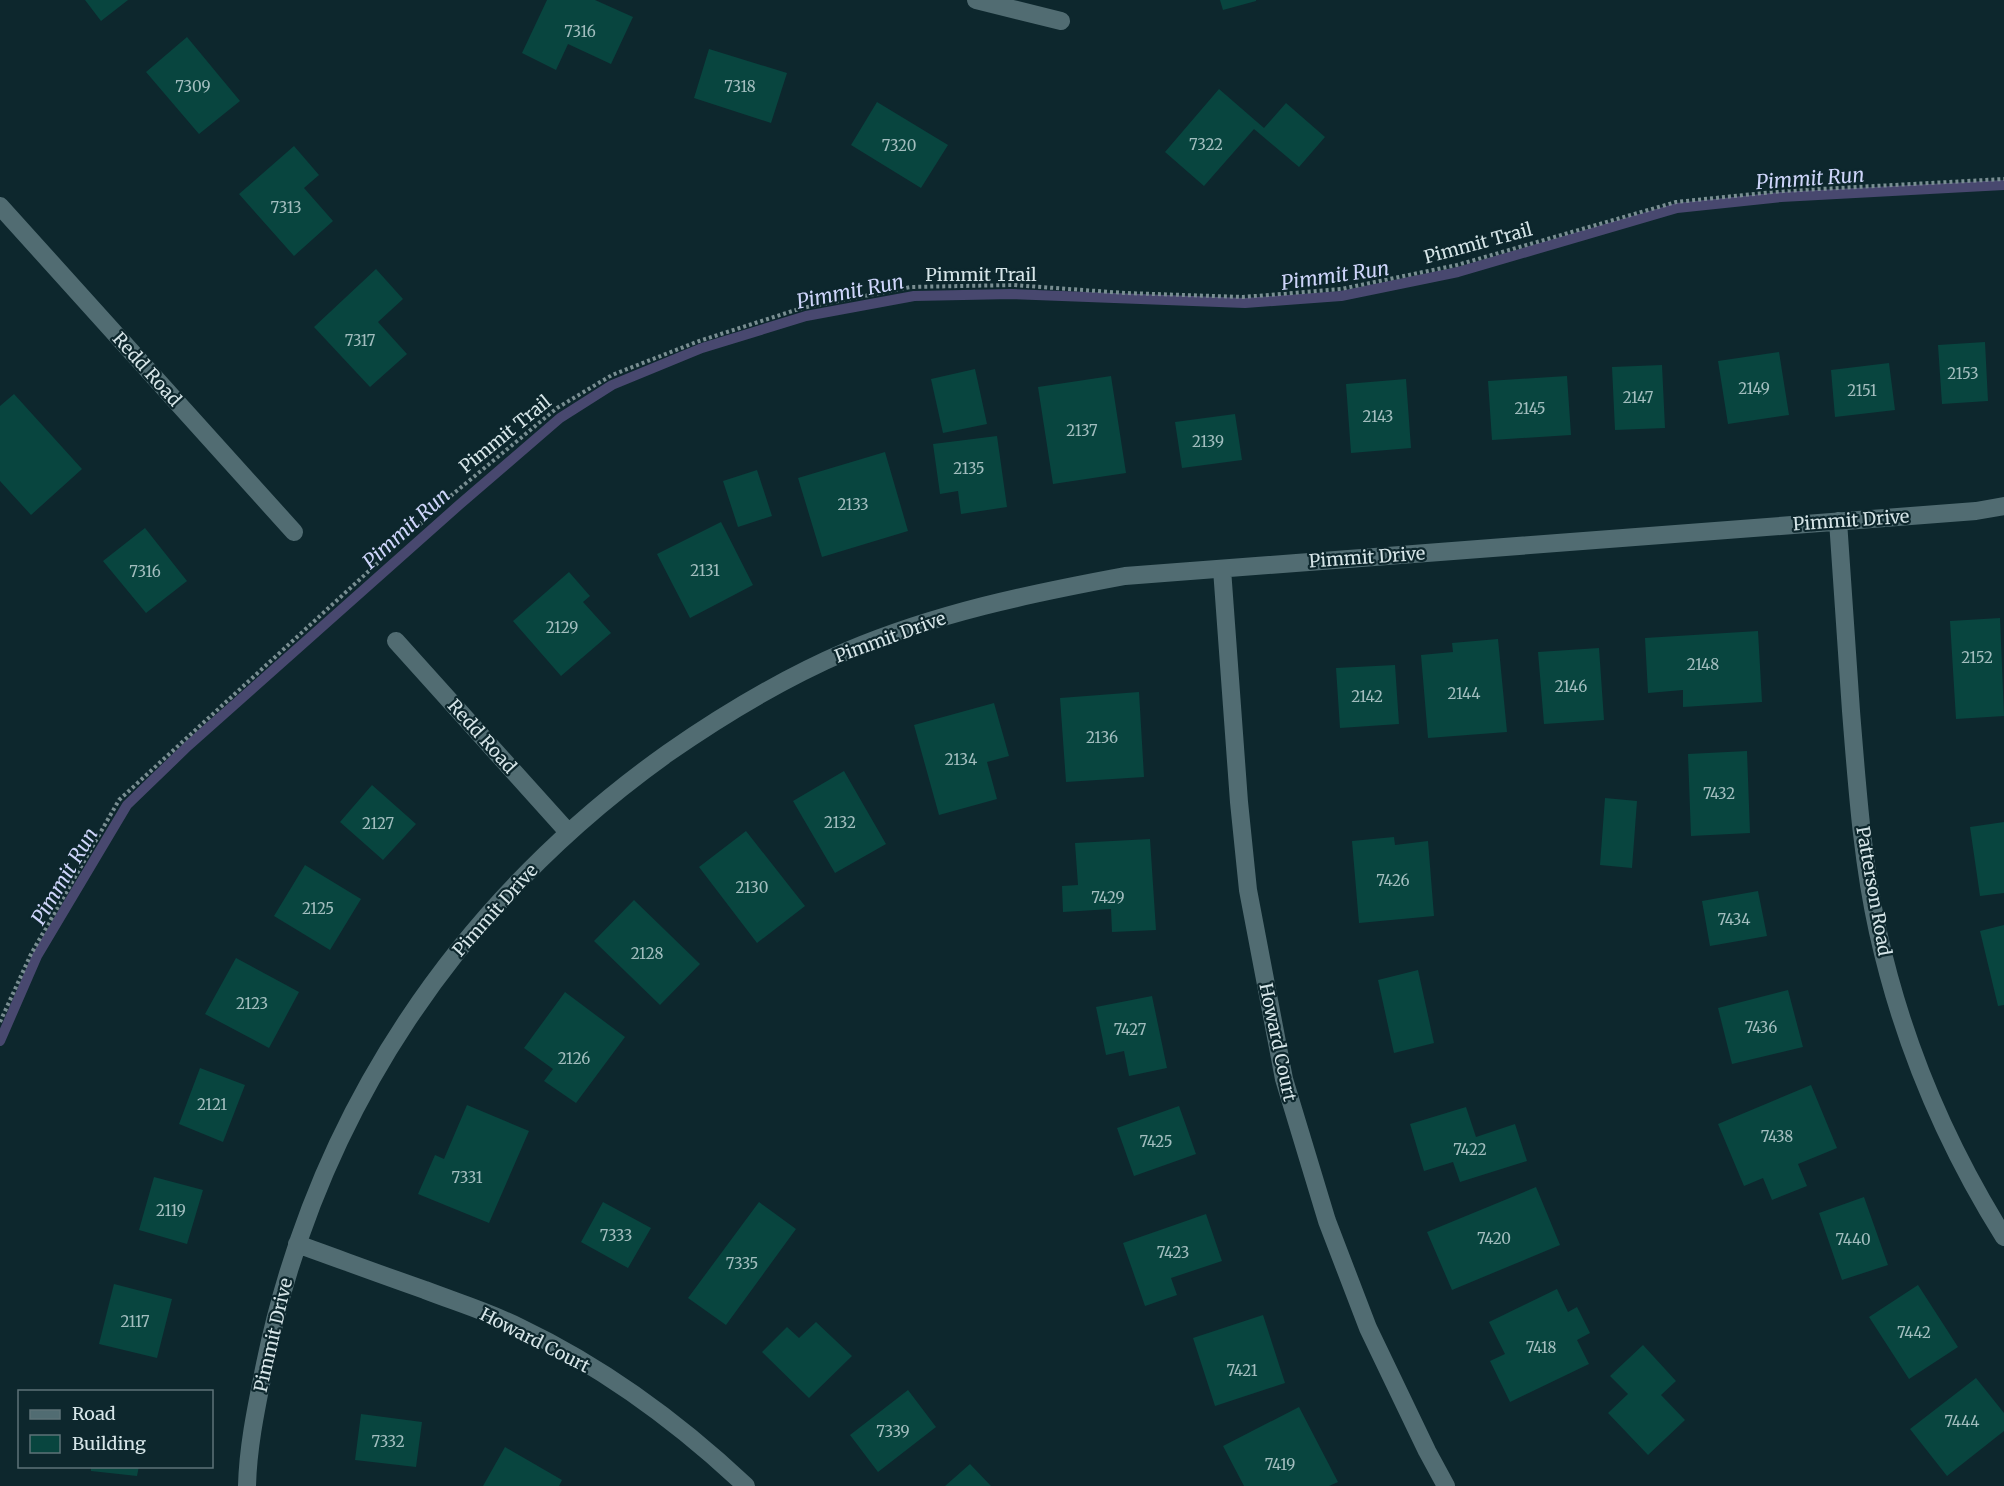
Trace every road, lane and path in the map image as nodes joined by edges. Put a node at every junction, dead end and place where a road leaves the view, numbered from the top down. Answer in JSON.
{"nodes":[{"id":1,"x":976,"y":0,"type":"edge"},
{"id":2,"x":1061,"y":21,"type":"dead end"},
{"id":3,"x":2004,"y":179,"type":"edge"},
{"id":4,"x":0,"y":206,"type":"edge"},
{"id":5,"x":2004,"y":506,"type":"edge"},
{"id":6,"x":1838,"y":521,"type":"junction"},
{"id":7,"x":294,"y":532,"type":"dead end"},
{"id":8,"x":1222,"y":569,"type":"junction"},
{"id":9,"x":396,"y":640,"type":"dead end"},
{"id":10,"x":568,"y":832,"type":"junction"},
{"id":11,"x":0,"y":1022,"type":"edge"},
{"id":12,"x":2004,"y":1237,"type":"edge"},
{"id":13,"x":297,"y":1244,"type":"junction"},
{"id":14,"x":247,"y":1486,"type":"edge"},
{"id":15,"x":746,"y":1486,"type":"edge"},
{"id":16,"x":1446,"y":1486,"type":"edge"}],
"edges":[{"from":1,"to":2,"type":"street"},
{"from":3,"to":11,"type":"path","name":"Pimmit Trail"},
{"from":4,"to":7,"type":"street","name":"Redd Road"},
{"from":5,"to":6,"type":"street","name":"Pimmit Drive"},
{"from":6,"to":8,"type":"street","name":"Pimmit Drive"},
{"from":6,"to":12,"type":"street","name":"Patterson Road"},
{"from":8,"to":10,"type":"street","name":"Pimmit Drive"},
{"from":8,"to":16,"type":"street","name":"Howard Court"},
{"from":9,"to":10,"type":"street","name":"Redd Road"},
{"from":10,"to":13,"type":"street","name":"Pimmit Drive"},
{"from":13,"to":14,"type":"street","name":"Pimmit Drive"},
{"from":13,"to":15,"type":"street","name":"Howard Court"}]}
